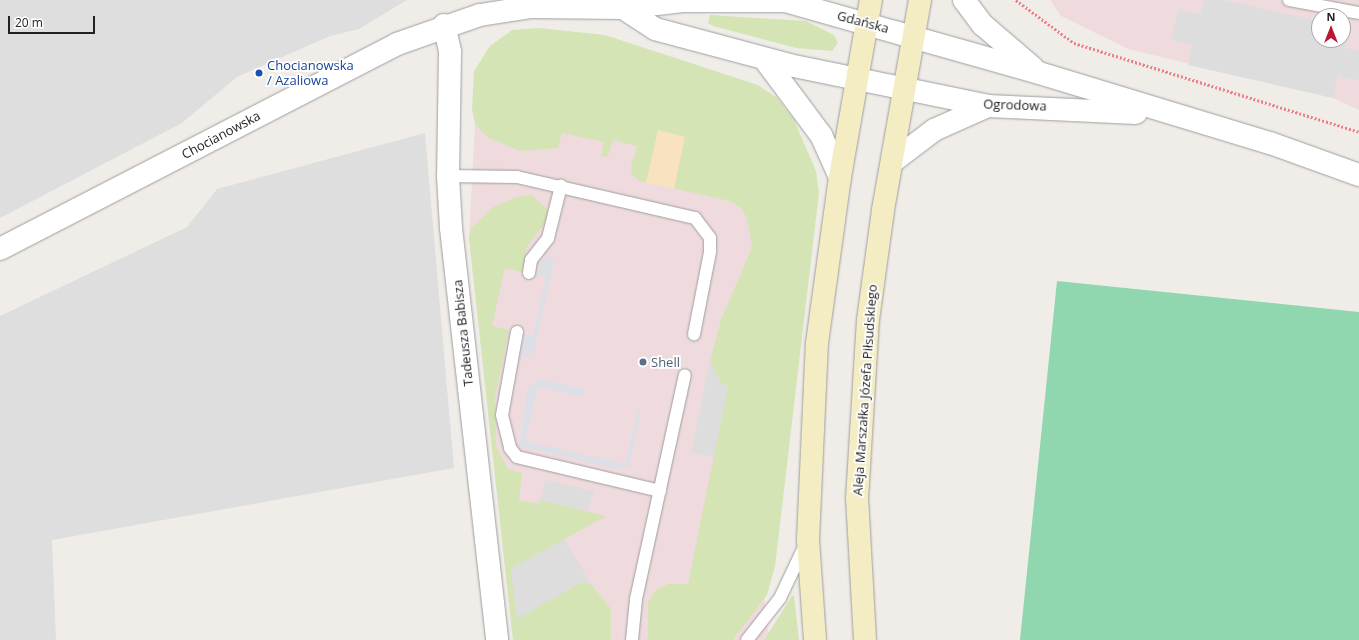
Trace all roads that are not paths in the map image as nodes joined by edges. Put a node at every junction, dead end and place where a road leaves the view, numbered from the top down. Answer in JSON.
{"nodes":[{"id":1,"x":871,"y":0,"type":"edge"},
{"id":2,"x":920,"y":0,"type":"edge"},
{"id":3,"x":964,"y":0,"type":"edge"},
{"id":4,"x":1289,"y":0,"type":"edge"},
{"id":5,"x":786,"y":1,"type":"edge"},
{"id":6,"x":612,"y":5,"type":"edge"},
{"id":7,"x":1359,"y":13,"type":"edge"},
{"id":8,"x":866,"y":23,"type":"junction"},
{"id":9,"x":444,"y":25,"type":"junction"},
{"id":10,"x":913,"y":35,"type":"junction"},
{"id":11,"x":765,"y":60,"type":"junction"},
{"id":12,"x":1039,"y":73,"type":"junction"},
{"id":13,"x":859,"y":79,"type":"junction"},
{"id":14,"x":906,"y":88,"type":"junction"},
{"id":15,"x":988,"y":106,"type":"junction"},
{"id":16,"x":1173,"y":115,"type":"junction"},
{"id":17,"x":892,"y":162,"type":"junction"},
{"id":18,"x":1359,"y":175,"type":"edge"},
{"id":19,"x":448,"y":176,"type":"junction"},
{"id":20,"x":840,"y":177,"type":"junction"},
{"id":21,"x":561,"y":186,"type":"junction"},
{"id":22,"x":0,"y":249,"type":"edge"},
{"id":23,"x":529,"y":273,"type":"dead end"},
{"id":24,"x":517,"y":332,"type":"dead end"},
{"id":25,"x":694,"y":334,"type":"dead end"},
{"id":26,"x":685,"y":375,"type":"dead end"},
{"id":27,"x":660,"y":491,"type":"junction"},
{"id":28,"x":808,"y":539,"type":"junction"},
{"id":29,"x":497,"y":640,"type":"edge"},
{"id":30,"x":632,"y":640,"type":"edge"},
{"id":31,"x":747,"y":640,"type":"edge"},
{"id":32,"x":815,"y":640,"type":"edge"},
{"id":33,"x":865,"y":640,"type":"edge"}],
"edges":[{"from":1,"to":8,"type":"main road"},
{"from":2,"to":10,"type":"main road","name":"Aleja Marszałka Józefa Piłsudskiego"},
{"from":3,"to":12,"type":"street"},
{"from":4,"to":7,"type":"lane"},
{"from":5,"to":6,"type":"street","name":"Gdańska"},
{"from":5,"to":8,"type":"street","name":"Gdańska"},
{"from":6,"to":9,"type":"street","name":"Gdańska"},
{"from":6,"to":11,"type":"street"},
{"from":8,"to":10,"type":"street","name":"Gdańska"},
{"from":8,"to":13,"type":"main road"},
{"from":9,"to":19,"type":"street","name":"Tadeusza Babisza"},
{"from":9,"to":22,"type":"street","name":"Chocianowska"},
{"from":10,"to":12,"type":"street","name":"Ogrodowa"},
{"from":10,"to":14,"type":"main road","name":"Aleja Marszałka Józefa Piłsudskiego"},
{"from":11,"to":13,"type":"street"},
{"from":11,"to":20,"type":"street"},
{"from":12,"to":16,"type":"street","name":"Ogrodowa"},
{"from":13,"to":14,"type":"street","name":"Ogrodowa"},
{"from":13,"to":20,"type":"main road"},
{"from":14,"to":15,"type":"street","name":"Ogrodowa"},
{"from":14,"to":17,"type":"main road","name":"Aleja Marszałka Józefa Piłsudskiego"},
{"from":15,"to":16,"type":"street","name":"Ogrodowa"},
{"from":15,"to":17,"type":"street"},
{"from":16,"to":18,"type":"street","name":"Ogrodowa"},
{"from":17,"to":33,"type":"main road","name":"Aleja Marszałka Józefa Piłsudskiego"},
{"from":19,"to":21,"type":"lane"},
{"from":19,"to":29,"type":"street","name":"Tadeusza Babisza"},
{"from":20,"to":28,"type":"main road"},
{"from":21,"to":23,"type":"lane"},
{"from":21,"to":25,"type":"lane"},
{"from":24,"to":27,"type":"lane"},
{"from":26,"to":27,"type":"lane"},
{"from":27,"to":30,"type":"lane"},
{"from":28,"to":31,"type":"lane"},
{"from":28,"to":32,"type":"main road"}]}
